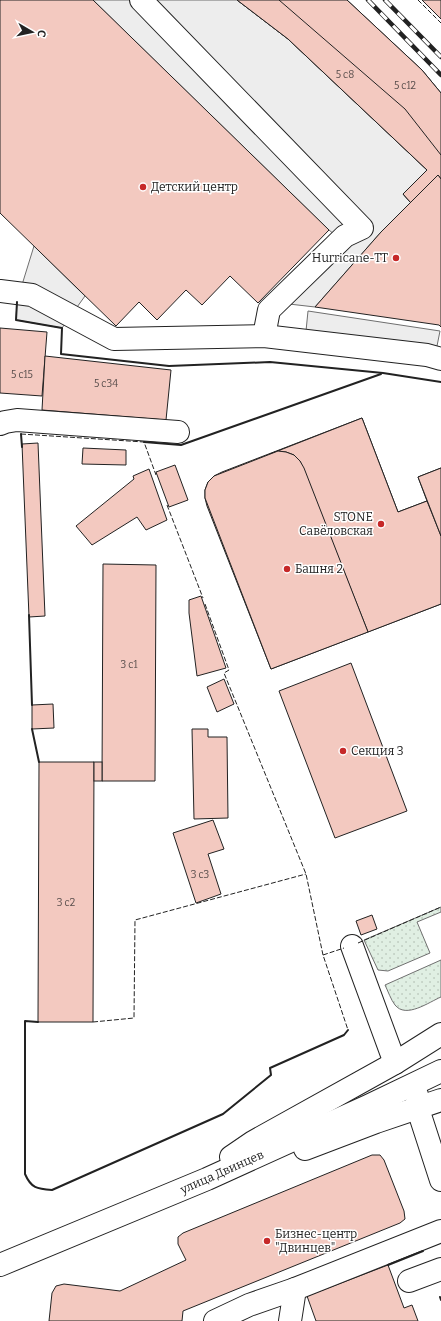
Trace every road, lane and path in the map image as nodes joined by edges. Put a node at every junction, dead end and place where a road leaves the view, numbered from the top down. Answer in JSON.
{"nodes":[{"id":1,"x":141,"y":0,"type":"edge"},
{"id":2,"x":0,"y":291,"type":"edge"},
{"id":3,"x":264,"y":336,"type":"junction"},
{"id":4,"x":441,"y":358,"type":"edge"},
{"id":5,"x":0,"y":424,"type":"edge"},
{"id":6,"x":178,"y":432,"type":"dead end"},
{"id":7,"x":352,"y":946,"type":"dead end"},
{"id":8,"x":441,"y":1034,"type":"edge"},
{"id":9,"x":395,"y":1063,"type":"junction"},
{"id":10,"x":441,"y":1071,"type":"edge"},
{"id":11,"x":421,"y":1080,"type":"junction"},
{"id":12,"x":441,"y":1100,"type":"edge"},
{"id":13,"x":418,"y":1109,"type":"junction"},
{"id":14,"x":207,"y":1179,"type":"junction"},
{"id":15,"x":441,"y":1180,"type":"edge"},
{"id":16,"x":441,"y":1231,"type":"edge"},
{"id":17,"x":0,"y":1265,"type":"edge"},
{"id":18,"x":441,"y":1269,"type":"edge"},
{"id":19,"x":410,"y":1281,"type":"dead end"},
{"id":20,"x":294,"y":1289,"type":"junction"},
{"id":21,"x":215,"y":1321,"type":"edge"},
{"id":22,"x":290,"y":1321,"type":"edge"}],
"edges":[{"from":1,"to":3,"type":"street"},
{"from":2,"to":3,"type":"street"},
{"from":3,"to":4,"type":"street"},
{"from":5,"to":6,"type":"street"},
{"from":7,"to":9,"type":"street"},
{"from":8,"to":9,"type":"street"},
{"from":9,"to":14,"type":"street"},
{"from":10,"to":11,"type":"street","name":"улица Двинцев"},
{"from":11,"to":13,"type":"street"},
{"from":11,"to":14,"type":"street","name":"улица Двинцев"},
{"from":12,"to":13,"type":"street"},
{"from":13,"to":14,"type":"street"},
{"from":13,"to":15,"type":"street"},
{"from":14,"to":17,"type":"street","name":"улица Двинцев"},
{"from":16,"to":20,"type":"street"},
{"from":18,"to":19,"type":"street"},
{"from":20,"to":21,"type":"street"},
{"from":20,"to":22,"type":"street"}]}
